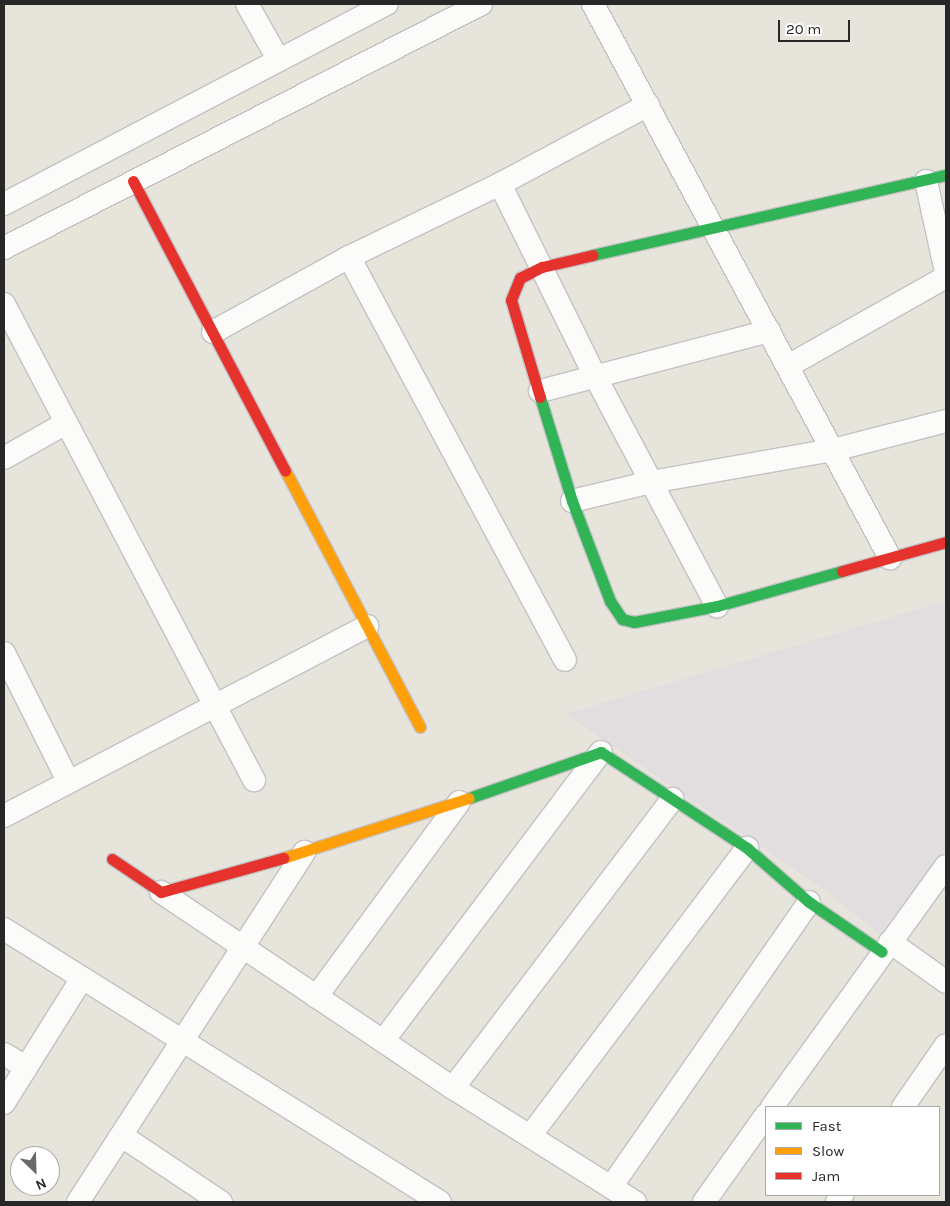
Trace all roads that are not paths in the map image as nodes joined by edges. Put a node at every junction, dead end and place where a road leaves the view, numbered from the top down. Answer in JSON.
{"nodes":[{"id":1,"x":247,"y":4,"type":"edge"},
{"id":2,"x":386,"y":4,"type":"edge"},
{"id":3,"x":481,"y":4,"type":"edge"},
{"id":4,"x":593,"y":4,"type":"edge"},
{"id":5,"x":278,"y":60,"type":"junction"},
{"id":6,"x":648,"y":105,"type":"junction"},
{"id":7,"x":936,"y":178,"type":"edge"},
{"id":8,"x":133,"y":180,"type":"junction"},
{"id":9,"x":500,"y":184,"type":"junction"},
{"id":10,"x":4,"y":204,"type":"edge"},
{"id":11,"x":712,"y":226,"type":"junction"},
{"id":12,"x":4,"y":248,"type":"edge"},
{"id":13,"x":349,"y":257,"type":"junction"},
{"id":14,"x":542,"y":267,"type":"junction"},
{"id":15,"x":946,"y":272,"type":"edge"},
{"id":16,"x":946,"y":278,"type":"edge"},
{"id":17,"x":4,"y":304,"type":"edge"},
{"id":18,"x":769,"y":331,"type":"junction"},
{"id":19,"x":213,"y":332,"type":"junction"},
{"id":20,"x":788,"y":366,"type":"junction"},
{"id":21,"x":594,"y":374,"type":"junction"},
{"id":22,"x":540,"y":391,"type":"junction"},
{"id":23,"x":946,"y":422,"type":"edge"},
{"id":24,"x":66,"y":423,"type":"junction"},
{"id":25,"x":832,"y":450,"type":"junction"},
{"id":26,"x":4,"y":458,"type":"edge"},
{"id":27,"x":651,"y":482,"type":"junction"},
{"id":28,"x":572,"y":501,"type":"junction"},
{"id":29,"x":946,"y":542,"type":"edge"},
{"id":30,"x":890,"y":558,"type":"junction"},
{"id":31,"x":717,"y":606,"type":"junction"},
{"id":32,"x":367,"y":626,"type":"junction"},
{"id":33,"x":4,"y":653,"type":"edge"},
{"id":34,"x":565,"y":660,"type":"dead end"},
{"id":35,"x":214,"y":704,"type":"junction"},
{"id":36,"x":420,"y":727,"type":"dead end"},
{"id":37,"x":601,"y":752,"type":"junction"},
{"id":38,"x":254,"y":780,"type":"dead end"},
{"id":39,"x":68,"y":781,"type":"junction"},
{"id":40,"x":672,"y":799,"type":"junction"},
{"id":41,"x":459,"y":802,"type":"junction"},
{"id":42,"x":4,"y":816,"type":"edge"},
{"id":43,"x":747,"y":848,"type":"junction"},
{"id":44,"x":304,"y":852,"type":"junction"},
{"id":45,"x":112,"y":859,"type":"dead end"},
{"id":46,"x":946,"y":866,"type":"edge"},
{"id":47,"x":161,"y":892,"type":"junction"},
{"id":48,"x":809,"y":902,"type":"junction"},
{"id":49,"x":4,"y":929,"type":"edge"},
{"id":50,"x":240,"y":947,"type":"junction"},
{"id":51,"x":886,"y":947,"type":"junction"},
{"id":52,"x":82,"y":978,"type":"junction"},
{"id":53,"x":946,"y":982,"type":"edge"},
{"id":54,"x":316,"y":996,"type":"junction"},
{"id":55,"x":181,"y":1040,"type":"junction"},
{"id":56,"x":382,"y":1041,"type":"junction"},
{"id":57,"x":946,"y":1045,"type":"edge"},
{"id":58,"x":4,"y":1054,"type":"edge"},
{"id":59,"x":26,"y":1067,"type":"junction"},
{"id":60,"x":453,"y":1088,"type":"junction"},
{"id":61,"x":4,"y":1103,"type":"edge"},
{"id":62,"x":773,"y":1106,"type":"edge"},
{"id":63,"x":904,"y":1106,"type":"edge"},
{"id":64,"x":765,"y":1116,"type":"edge"},
{"id":65,"x":122,"y":1136,"type":"junction"},
{"id":66,"x":530,"y":1136,"type":"junction"},
{"id":67,"x":611,"y":1187,"type":"junction"},
{"id":68,"x":78,"y":1202,"type":"edge"},
{"id":69,"x":221,"y":1202,"type":"edge"},
{"id":70,"x":440,"y":1202,"type":"edge"},
{"id":71,"x":635,"y":1202,"type":"edge"},
{"id":72,"x":704,"y":1202,"type":"edge"}],
"edges":[{"from":1,"to":5,"type":"street"},
{"from":2,"to":5,"type":"street"},
{"from":3,"to":8,"type":"street"},
{"from":4,"to":6,"type":"street"},
{"from":5,"to":10,"type":"street"},
{"from":6,"to":9,"type":"street"},
{"from":6,"to":11,"type":"street"},
{"from":7,"to":11,"type":"street"},
{"from":7,"to":15,"type":"street"},
{"from":8,"to":12,"type":"street"},
{"from":8,"to":19,"type":"street"},
{"from":9,"to":13,"type":"street"},
{"from":9,"to":14,"type":"street"},
{"from":11,"to":14,"type":"street"},
{"from":11,"to":18,"type":"street"},
{"from":13,"to":19,"type":"street"},
{"from":13,"to":34,"type":"street"},
{"from":14,"to":21,"type":"street"},
{"from":14,"to":22,"type":"street"},
{"from":16,"to":20,"type":"street"},
{"from":17,"to":24,"type":"street"},
{"from":18,"to":20,"type":"street"},
{"from":18,"to":21,"type":"street"},
{"from":19,"to":32,"type":"street"},
{"from":20,"to":25,"type":"street"},
{"from":21,"to":22,"type":"street"},
{"from":21,"to":27,"type":"street"},
{"from":22,"to":28,"type":"street"},
{"from":23,"to":25,"type":"street"},
{"from":24,"to":26,"type":"street"},
{"from":24,"to":35,"type":"street"},
{"from":25,"to":27,"type":"street"},
{"from":25,"to":30,"type":"street"},
{"from":27,"to":28,"type":"street"},
{"from":27,"to":31,"type":"street"},
{"from":28,"to":31,"type":"street"},
{"from":29,"to":30,"type":"street"},
{"from":30,"to":31,"type":"street"},
{"from":32,"to":35,"type":"street"},
{"from":32,"to":36,"type":"street"},
{"from":33,"to":39,"type":"street"},
{"from":35,"to":38,"type":"street"},
{"from":35,"to":39,"type":"street"},
{"from":37,"to":40,"type":"street"},
{"from":37,"to":41,"type":"street"},
{"from":37,"to":56,"type":"street"},
{"from":39,"to":42,"type":"street"},
{"from":40,"to":43,"type":"street"},
{"from":40,"to":60,"type":"street"},
{"from":41,"to":44,"type":"street"},
{"from":41,"to":54,"type":"street"},
{"from":43,"to":48,"type":"street"},
{"from":43,"to":66,"type":"street"},
{"from":44,"to":47,"type":"street"},
{"from":44,"to":50,"type":"street"},
{"from":45,"to":47,"type":"street"},
{"from":46,"to":51,"type":"street"},
{"from":47,"to":50,"type":"street"},
{"from":48,"to":51,"type":"street"},
{"from":48,"to":67,"type":"street"},
{"from":49,"to":52,"type":"street"},
{"from":50,"to":54,"type":"street"},
{"from":50,"to":55,"type":"street"},
{"from":51,"to":53,"type":"street"},
{"from":51,"to":62,"type":"street"},
{"from":52,"to":55,"type":"street"},
{"from":52,"to":59,"type":"street"},
{"from":54,"to":56,"type":"street"},
{"from":55,"to":65,"type":"street"},
{"from":55,"to":70,"type":"street"},
{"from":56,"to":60,"type":"street"},
{"from":57,"to":63,"type":"street"},
{"from":58,"to":59,"type":"street"},
{"from":59,"to":61,"type":"street"},
{"from":60,"to":66,"type":"street"},
{"from":64,"to":72,"type":"street"},
{"from":65,"to":68,"type":"street"},
{"from":65,"to":69,"type":"street"},
{"from":66,"to":67,"type":"street"},
{"from":67,"to":71,"type":"street"}]}
